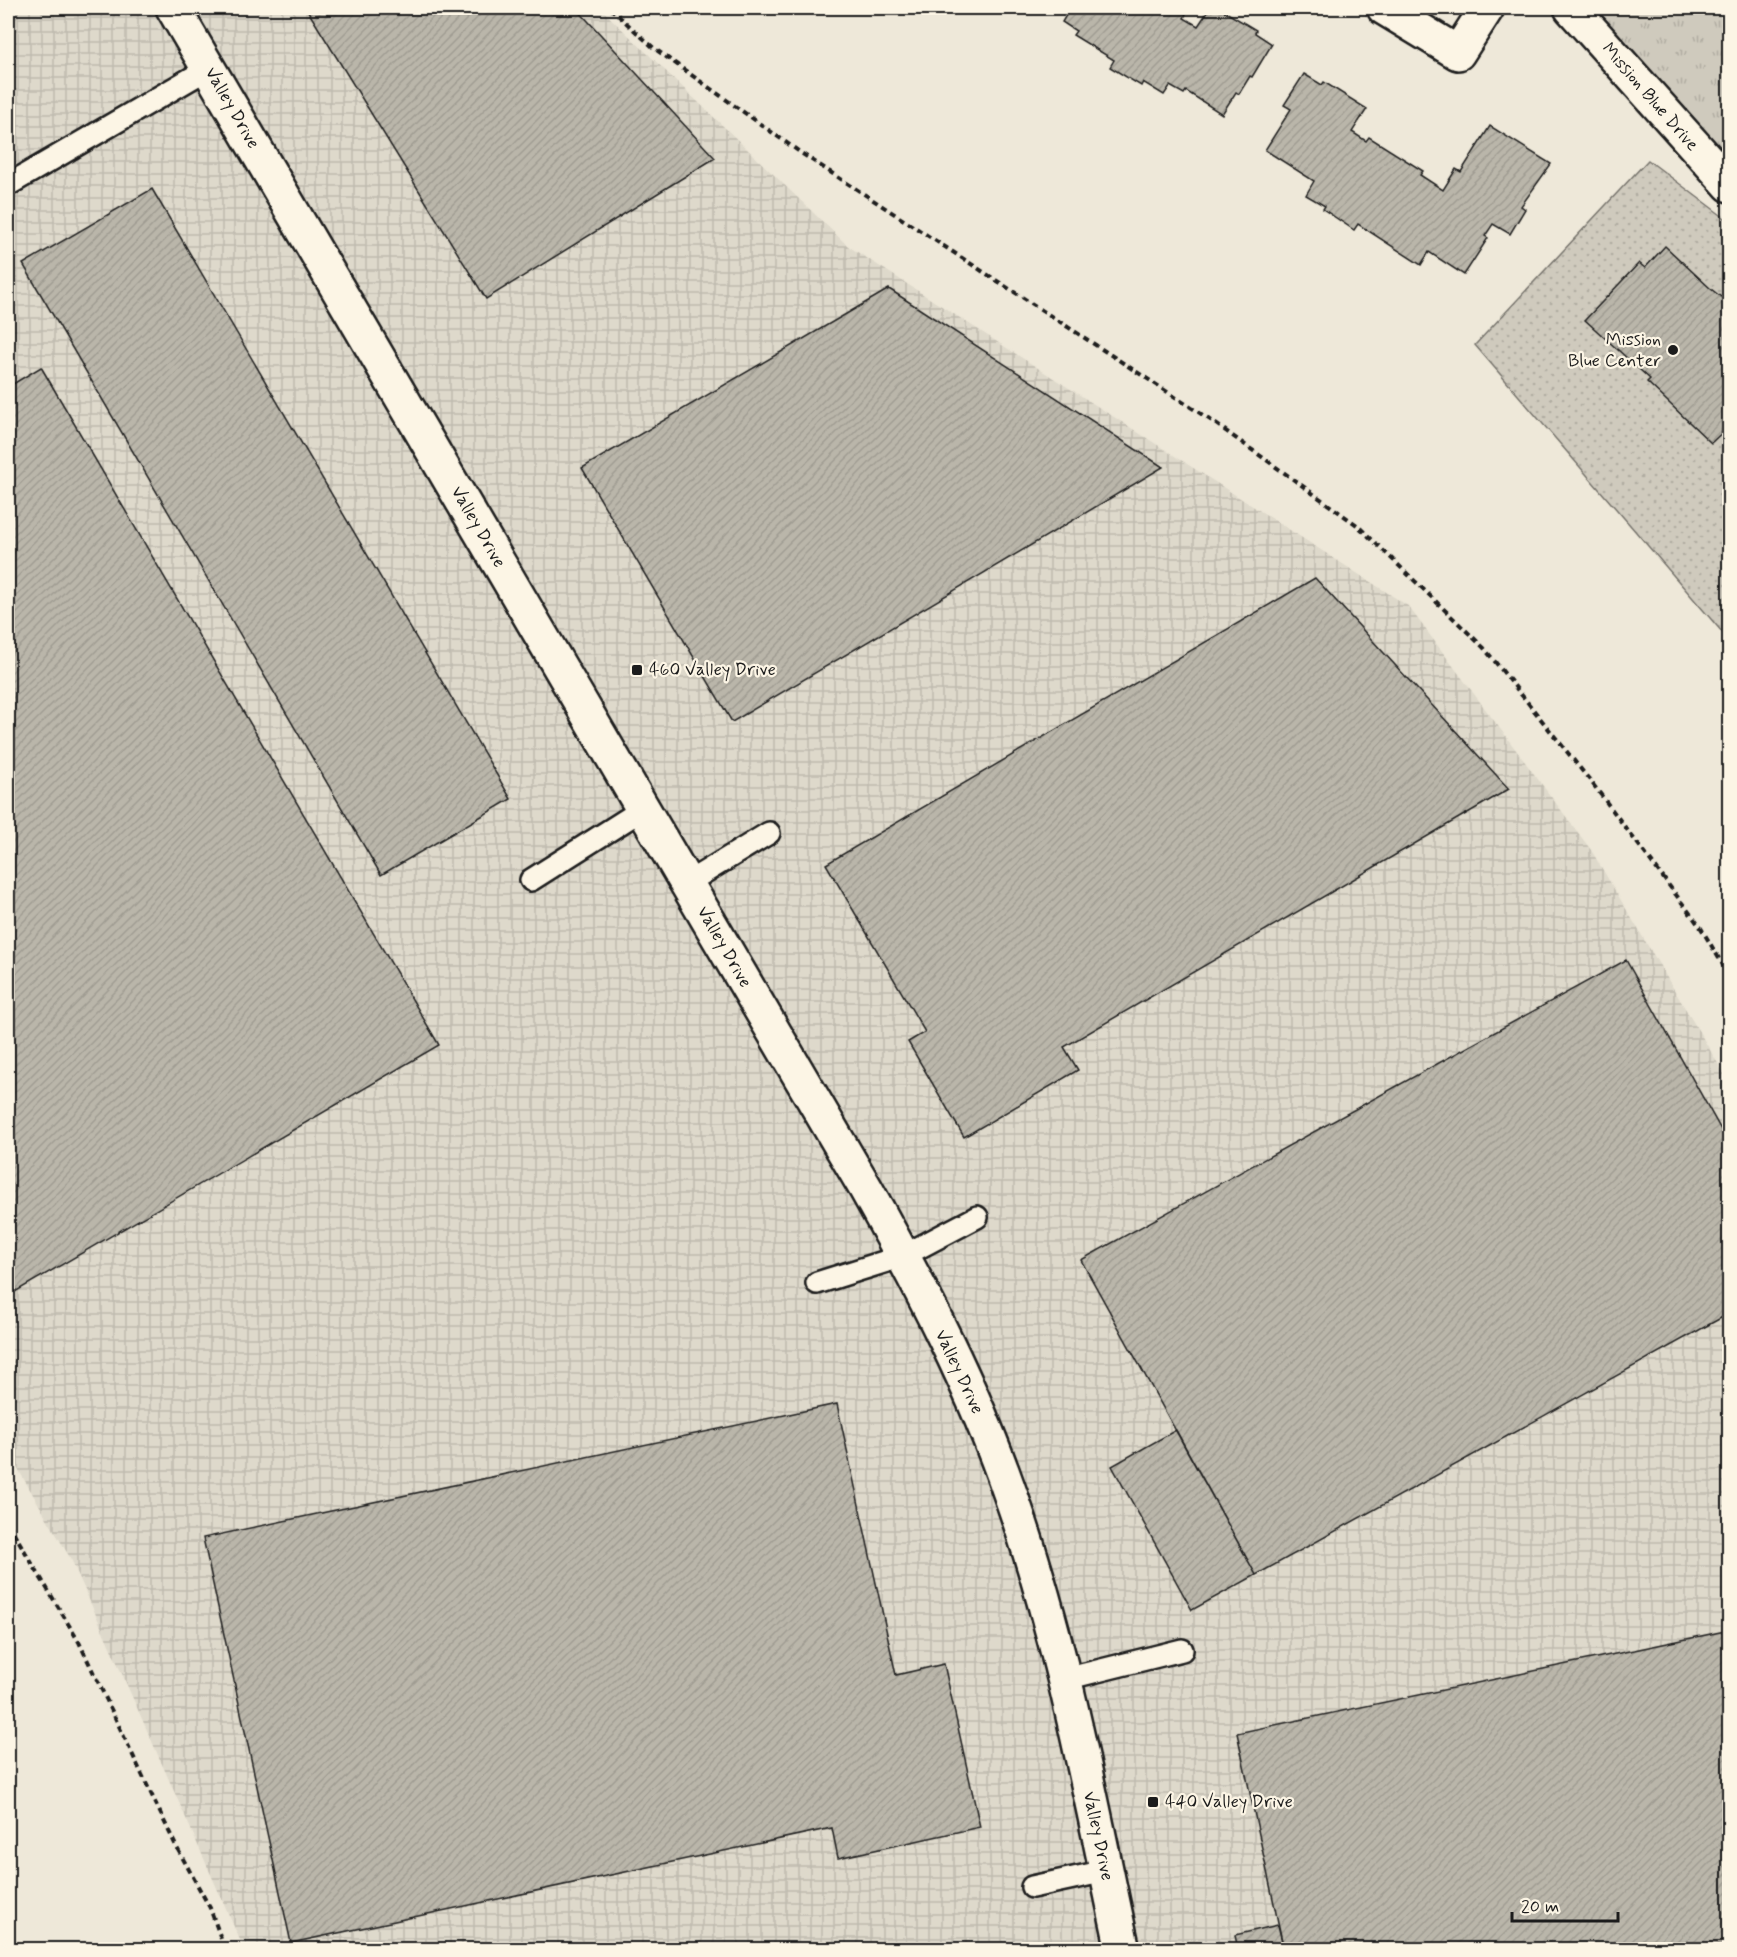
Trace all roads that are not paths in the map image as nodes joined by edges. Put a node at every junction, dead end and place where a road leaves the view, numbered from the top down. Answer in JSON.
{"nodes":[{"id":1,"x":173,"y":8,"type":"edge"},
{"id":2,"x":1384,"y":8,"type":"edge"},
{"id":3,"x":1486,"y":8,"type":"edge"},
{"id":4,"x":1571,"y":8,"type":"edge"},
{"id":5,"x":209,"y":68,"type":"junction"},
{"id":6,"x":8,"y":184,"type":"edge"},
{"id":7,"x":1730,"y":185,"type":"edge"},
{"id":8,"x":643,"y":809,"type":"junction"},
{"id":9,"x":769,"y":833,"type":"dead end"},
{"id":10,"x":531,"y":880,"type":"dead end"},
{"id":11,"x":687,"y":883,"type":"junction"},
{"id":12,"x":977,"y":1217,"type":"dead end"},
{"id":13,"x":903,"y":1256,"type":"junction"},
{"id":14,"x":818,"y":1283,"type":"dead end"},
{"id":15,"x":1182,"y":1650,"type":"dead end"},
{"id":16,"x":1065,"y":1679,"type":"junction"},
{"id":17,"x":1106,"y":1871,"type":"junction"},
{"id":18,"x":1032,"y":1887,"type":"dead end"},
{"id":19,"x":1123,"y":1950,"type":"edge"}],
"edges":[{"from":1,"to":5,"type":"main road","name":"Valley Drive"},
{"from":2,"to":3,"type":"main road"},
{"from":4,"to":7,"type":"main road","name":"Mission Blue Drive"},
{"from":5,"to":6,"type":"lane"},
{"from":5,"to":8,"type":"main road","name":"Valley Drive"},
{"from":8,"to":10,"type":"lane"},
{"from":8,"to":11,"type":"main road","name":"Valley Drive"},
{"from":9,"to":11,"type":"lane"},
{"from":11,"to":13,"type":"main road","name":"Valley Drive"},
{"from":12,"to":13,"type":"lane"},
{"from":13,"to":14,"type":"lane"},
{"from":13,"to":16,"type":"main road","name":"Valley Drive"},
{"from":15,"to":16,"type":"lane"},
{"from":16,"to":17,"type":"main road","name":"Valley Drive"},
{"from":17,"to":18,"type":"lane"},
{"from":17,"to":19,"type":"main road","name":"Valley Drive"}]}
